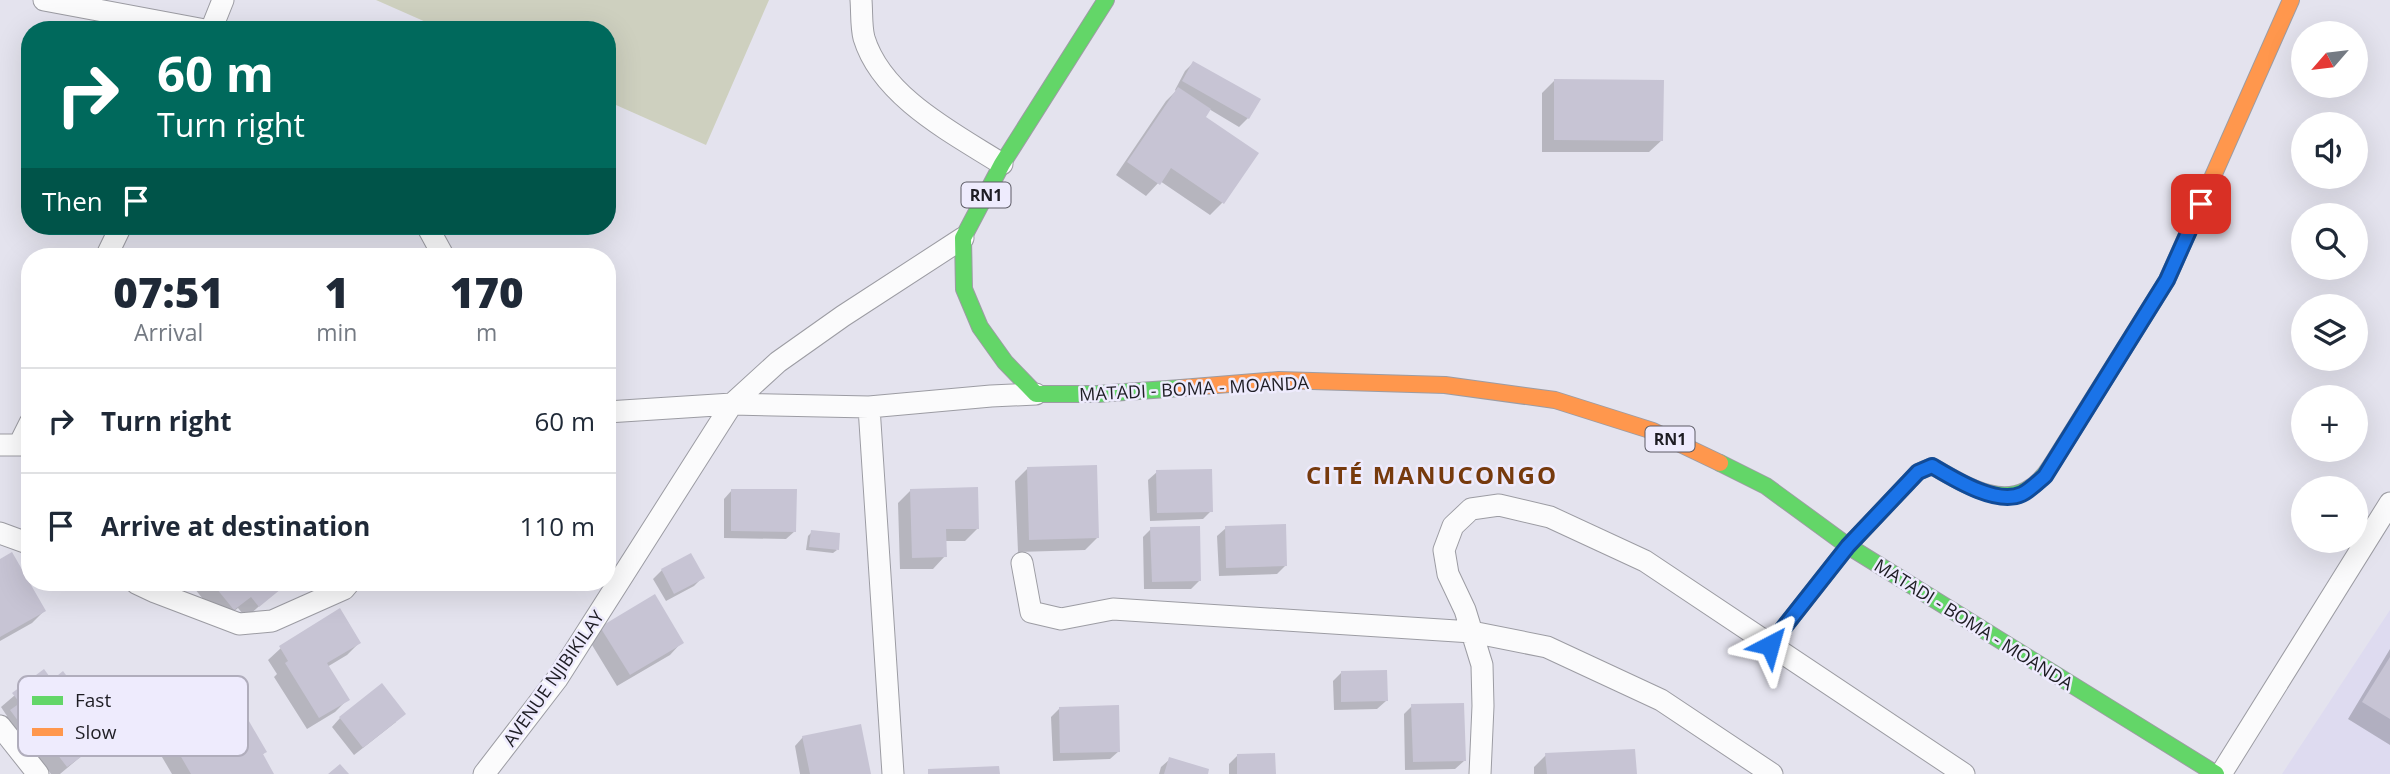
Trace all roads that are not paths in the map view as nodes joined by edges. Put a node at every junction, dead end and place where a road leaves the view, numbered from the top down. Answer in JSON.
{"nodes":[{"id":1,"x":44,"y":0,"type":"edge"},
{"id":2,"x":223,"y":0,"type":"edge"},
{"id":3,"x":861,"y":0,"type":"edge"},
{"id":4,"x":1106,"y":0,"type":"edge"},
{"id":5,"x":2291,"y":0,"type":"edge"},
{"id":6,"x":157,"y":21,"type":"edge"},
{"id":7,"x":215,"y":21,"type":"edge"},
{"id":8,"x":1002,"y":164,"type":"junction"},
{"id":9,"x":963,"y":238,"type":"junction"},
{"id":10,"x":1036,"y":394,"type":"junction"},
{"id":11,"x":732,"y":404,"type":"junction"},
{"id":12,"x":869,"y":407,"type":"junction"},
{"id":13,"x":616,"y":411,"type":"edge"},
{"id":14,"x":2390,"y":503,"type":"edge"},
{"id":15,"x":0,"y":533,"type":"edge"},
{"id":16,"x":21,"y":541,"type":"edge"},
{"id":17,"x":1848,"y":546,"type":"junction"},
{"id":18,"x":1022,"y":563,"type":"dead end"},
{"id":19,"x":616,"y":586,"type":"edge"},
{"id":20,"x":151,"y":591,"type":"edge"},
{"id":21,"x":340,"y":591,"type":"edge"},
{"id":22,"x":613,"y":591,"type":"edge"},
{"id":23,"x":1472,"y":632,"type":"junction"},
{"id":24,"x":1770,"y":645,"type":"junction"},
{"id":25,"x":0,"y":726,"type":"edge"},
{"id":26,"x":18,"y":749,"type":"edge"},
{"id":27,"x":24,"y":756,"type":"edge"},
{"id":28,"x":38,"y":774,"type":"edge"},
{"id":29,"x":484,"y":774,"type":"edge"},
{"id":30,"x":893,"y":774,"type":"edge"},
{"id":31,"x":1480,"y":774,"type":"edge"},
{"id":32,"x":1772,"y":774,"type":"edge"},
{"id":33,"x":1964,"y":774,"type":"edge"},
{"id":34,"x":2219,"y":774,"type":"edge"}],
"edges":[{"from":1,"to":6,"type":"street"},
{"from":2,"to":7,"type":"street"},
{"from":3,"to":8,"type":"street"},
{"from":4,"to":8,"type":"main road","number":"RN1"},
{"from":5,"to":17,"type":"main road"},
{"from":8,"to":9,"type":"main road","number":"RN1"},
{"from":9,"to":10,"type":"main road","number":"RN1"},
{"from":9,"to":11,"type":"street","name":"AVENUE NJIBIKILAY"},
{"from":10,"to":12,"type":"street"},
{"from":10,"to":17,"type":"main road","name":"MATADI - BOMA - MOANDA","number":"RN1"},
{"from":11,"to":12,"type":"street"},
{"from":11,"to":13,"type":"street"},
{"from":11,"to":19,"type":"street","name":"AVENUE NJIBIKILAY"},
{"from":12,"to":30,"type":"street"},
{"from":14,"to":34,"type":"street"},
{"from":15,"to":16,"type":"street"},
{"from":17,"to":24,"type":"main road"},
{"from":17,"to":34,"type":"main road","name":"MATADI - BOMA - MOANDA","number":"RN1"},
{"from":18,"to":23,"type":"street"},
{"from":20,"to":21,"type":"street"},
{"from":22,"to":29,"type":"street","name":"AVENUE NJIBIKILAY"},
{"from":23,"to":24,"type":"street"},
{"from":23,"to":31,"type":"street"},
{"from":23,"to":32,"type":"street"},
{"from":24,"to":33,"type":"street"},
{"from":25,"to":26,"type":"street"},
{"from":27,"to":28,"type":"street"}]}
